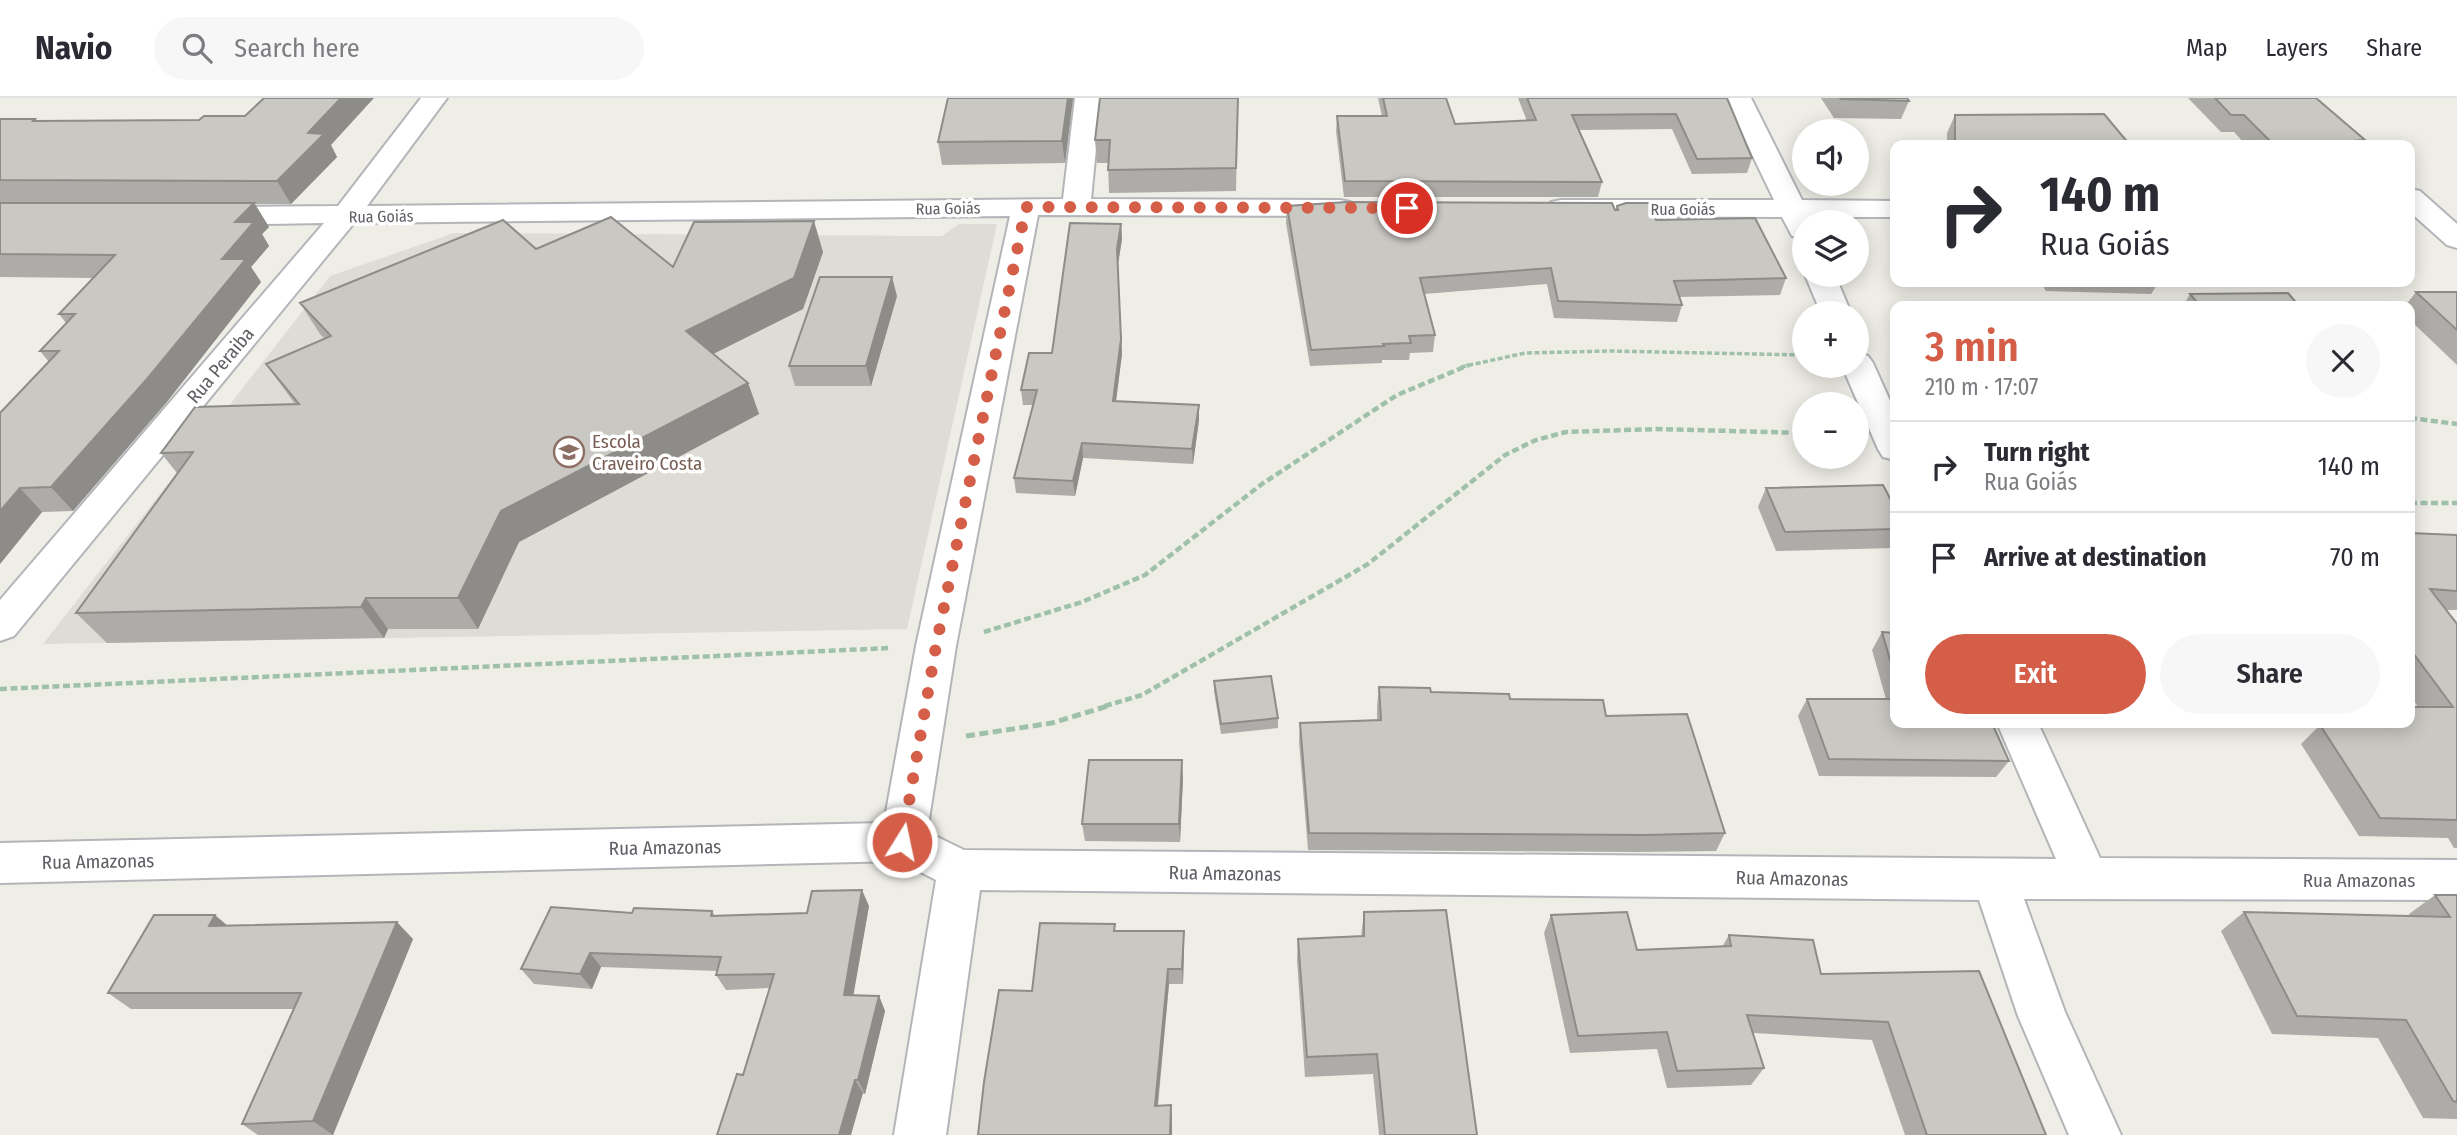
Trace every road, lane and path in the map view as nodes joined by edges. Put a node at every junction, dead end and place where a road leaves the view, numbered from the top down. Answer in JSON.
{"nodes":[{"id":1,"x":434,"y":98,"type":"edge"},
{"id":2,"x":1088,"y":98,"type":"edge"},
{"id":3,"x":1738,"y":98,"type":"edge"},
{"id":4,"x":2415,"y":206,"type":"edge"},
{"id":5,"x":1026,"y":207,"type":"junction"},
{"id":6,"x":1076,"y":207,"type":"junction"},
{"id":7,"x":1366,"y":208,"type":"edge"},
{"id":8,"x":1531,"y":208,"type":"edge"},
{"id":9,"x":1793,"y":209,"type":"junction"},
{"id":10,"x":1890,"y":209,"type":"edge"},
{"id":11,"x":2457,"y":211,"type":"edge"},
{"id":12,"x":180,"y":216,"type":"edge"},
{"id":13,"x":345,"y":216,"type":"junction"},
{"id":14,"x":2457,"y":239,"type":"edge"},
{"id":15,"x":1792,"y":355,"type":"edge"},
{"id":16,"x":1864,"y":378,"type":"edge"},
{"id":17,"x":2415,"y":419,"type":"edge"},
{"id":18,"x":2457,"y":424,"type":"edge"},
{"id":19,"x":1792,"y":433,"type":"edge"},
{"id":20,"x":1890,"y":438,"type":"edge"},
{"id":21,"x":2415,"y":503,"type":"edge"},
{"id":22,"x":2457,"y":503,"type":"edge"},
{"id":23,"x":0,"y":626,"type":"edge"},
{"id":24,"x":936,"y":646,"type":"junction"},
{"id":25,"x":0,"y":689,"type":"edge"},
{"id":26,"x":2020,"y":728,"type":"edge"},
{"id":27,"x":920,"y":743,"type":"junction"},
{"id":28,"x":902,"y":842,"type":"junction"},
{"id":29,"x":0,"y":863,"type":"edge"},
{"id":30,"x":960,"y":870,"type":"junction"},
{"id":31,"x":2087,"y":878,"type":"junction"},
{"id":32,"x":1995,"y":880,"type":"junction"},
{"id":33,"x":2457,"y":880,"type":"edge"},
{"id":34,"x":920,"y":1135,"type":"edge"},
{"id":35,"x":2095,"y":1135,"type":"edge"}],
"edges":[{"from":1,"to":13,"type":"street","name":"Rua Peraiba"},
{"from":2,"to":6,"type":"street"},
{"from":3,"to":9,"type":"street"},
{"from":4,"to":11,"type":"street"},
{"from":4,"to":14,"type":"street"},
{"from":5,"to":6,"type":"street","name":"Rua Goiás"},
{"from":5,"to":13,"type":"street","name":"Rua Goiás"},
{"from":5,"to":24,"type":"street"},
{"from":6,"to":7,"type":"street","name":"Rua Goiás"},
{"from":8,"to":9,"type":"street","name":"Rua Goiás"},
{"from":9,"to":10,"type":"street","name":"Rua Goiás"},
{"from":12,"to":13,"type":"street","name":"Rua Goiás"},
{"from":13,"to":23,"type":"street","name":"Rua Peraiba"},
{"from":15,"to":24,"type":"path"},
{"from":16,"to":20,"type":"street"},
{"from":17,"to":18,"type":"path"},
{"from":19,"to":27,"type":"path"},
{"from":21,"to":22,"type":"path"},
{"from":24,"to":25,"type":"path"},
{"from":24,"to":27,"type":"street"},
{"from":26,"to":31,"type":"street"},
{"from":27,"to":28,"type":"street"},
{"from":28,"to":29,"type":"street","name":"Rua Amazonas"},
{"from":28,"to":30,"type":"street","name":"Rua Amazonas"},
{"from":30,"to":32,"type":"street","name":"Rua Amazonas"},
{"from":30,"to":34,"type":"street"},
{"from":31,"to":32,"type":"street","name":"Rua Amazonas"},
{"from":31,"to":33,"type":"street","name":"Rua Amazonas"},
{"from":32,"to":35,"type":"street"}]}
